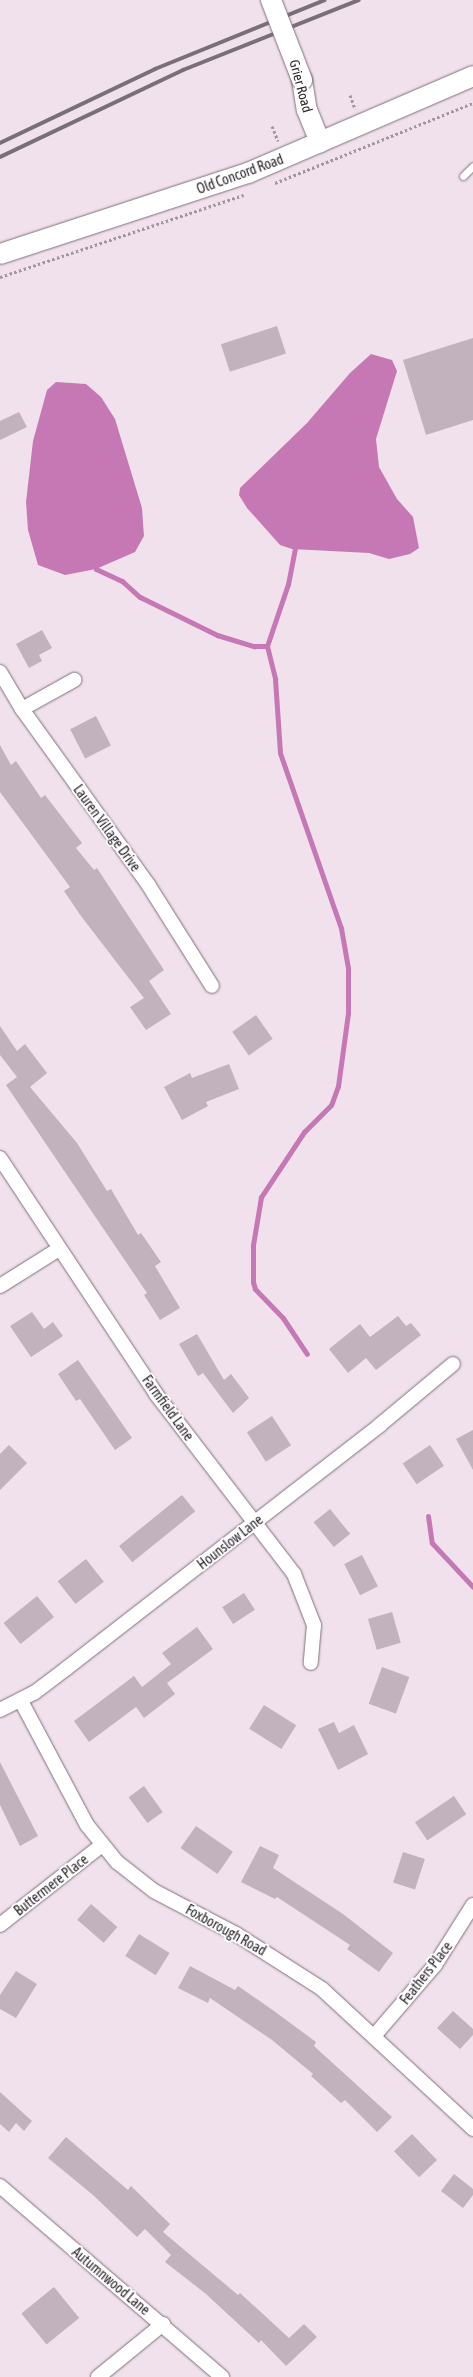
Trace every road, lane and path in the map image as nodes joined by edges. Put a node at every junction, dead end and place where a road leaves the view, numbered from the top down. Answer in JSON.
{"nodes":[{"id":1,"x":271,"y":0,"type":"edge"},
{"id":2,"x":473,"y":76,"type":"edge"},
{"id":3,"x":320,"y":143,"type":"junction"},
{"id":4,"x":473,"y":166,"type":"edge"},
{"id":5,"x":463,"y":176,"type":"dead end"},
{"id":6,"x":0,"y":254,"type":"edge"},
{"id":7,"x":0,"y":672,"type":"edge"},
{"id":8,"x":74,"y":680,"type":"dead end"},
{"id":9,"x":22,"y":710,"type":"junction"},
{"id":10,"x":212,"y":986,"type":"dead end"},
{"id":11,"x":0,"y":1158,"type":"edge"},
{"id":12,"x":59,"y":1249,"type":"junction"},
{"id":13,"x":0,"y":1286,"type":"edge"},
{"id":14,"x":453,"y":1364,"type":"dead end"},
{"id":15,"x":255,"y":1522,"type":"junction"},
{"id":16,"x":312,"y":1663,"type":"dead end"},
{"id":17,"x":20,"y":1700,"type":"junction"},
{"id":18,"x":0,"y":1710,"type":"edge"},
{"id":19,"x":102,"y":1845,"type":"junction"},
{"id":20,"x":473,"y":1905,"type":"edge"},
{"id":21,"x":0,"y":1925,"type":"edge"},
{"id":22,"x":374,"y":2036,"type":"junction"},
{"id":23,"x":473,"y":2129,"type":"edge"},
{"id":24,"x":0,"y":2186,"type":"edge"},
{"id":25,"x":163,"y":2324,"type":"junction"},
{"id":26,"x":98,"y":2377,"type":"edge"},
{"id":27,"x":222,"y":2377,"type":"edge"}],
"edges":[{"from":1,"to":3,"type":"street","name":"Grier Road","bridge":true},
{"from":2,"to":3,"type":"street","name":"Old Concord Road"},
{"from":3,"to":6,"type":"street","name":"Old Concord Road"},
{"from":4,"to":5,"type":"lane"},
{"from":7,"to":9,"type":"street","name":"Lauren Village Drive"},
{"from":8,"to":9,"type":"street"},
{"from":9,"to":10,"type":"street","name":"Lauren Village Drive"},
{"from":11,"to":12,"type":"street","name":"Farmfield Lane"},
{"from":12,"to":13,"type":"street"},
{"from":12,"to":15,"type":"street","name":"Farmfield Lane"},
{"from":14,"to":15,"type":"street","name":"Hounslow Lane"},
{"from":15,"to":16,"type":"street","name":"Farmfield Lane"},
{"from":15,"to":17,"type":"street","name":"Hounslow Lane"},
{"from":17,"to":18,"type":"street","name":"Hounslow Lane"},
{"from":17,"to":19,"type":"street","name":"Foxborough Road"},
{"from":19,"to":21,"type":"street","name":"Buttermere Place"},
{"from":19,"to":22,"type":"street","name":"Foxborough Road"},
{"from":20,"to":22,"type":"street","name":"Feathers Place"},
{"from":22,"to":23,"type":"street","name":"Foxborough Road"},
{"from":24,"to":25,"type":"street","name":"Autumnwood Lane"},
{"from":25,"to":26,"type":"street"},
{"from":25,"to":27,"type":"street","name":"Autumnwood Lane"}]}
